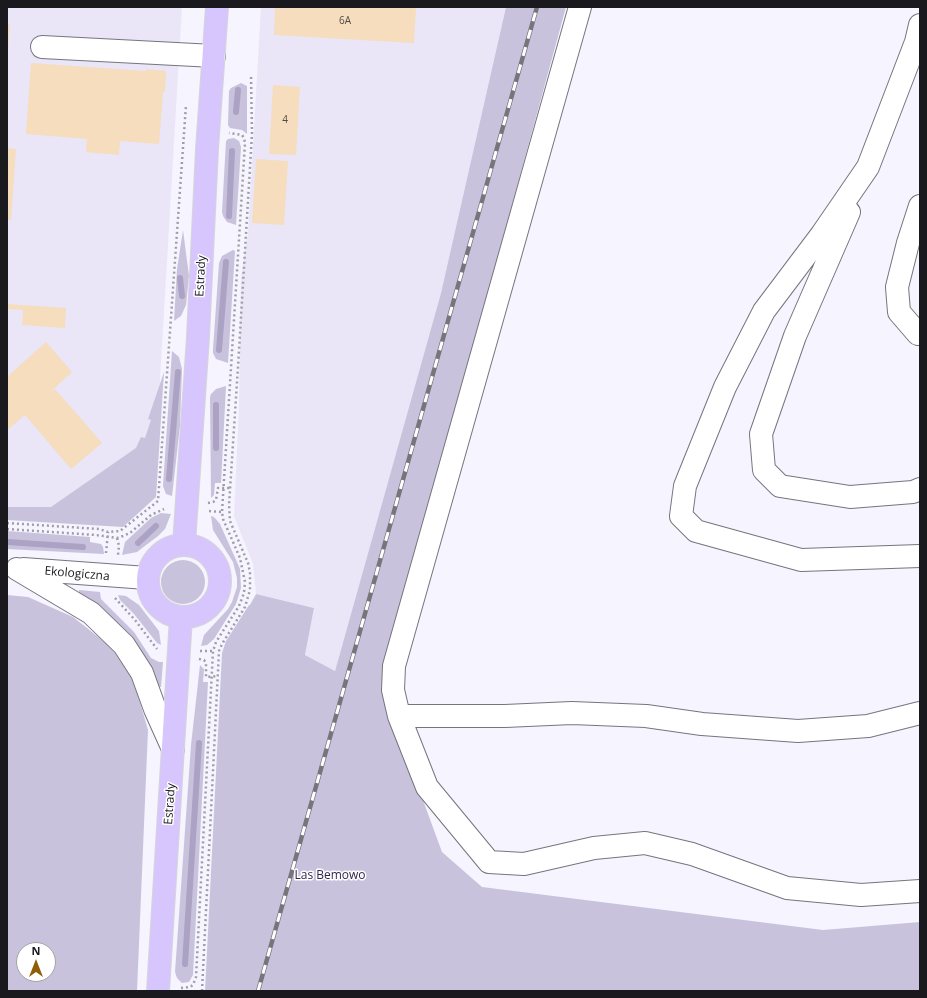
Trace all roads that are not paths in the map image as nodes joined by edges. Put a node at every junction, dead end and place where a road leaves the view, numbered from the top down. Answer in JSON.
{"nodes":[{"id":1,"x":217,"y":7,"type":"edge"},
{"id":2,"x":580,"y":7,"type":"edge"},
{"id":3,"x":920,"y":25,"type":"edge"},
{"id":4,"x":42,"y":47,"type":"dead end"},
{"id":5,"x":214,"y":56,"type":"junction"},
{"id":6,"x":868,"y":167,"type":"junction"},
{"id":7,"x":920,"y":206,"type":"edge"},
{"id":8,"x":920,"y":333,"type":"edge"},
{"id":9,"x":920,"y":489,"type":"edge"},
{"id":10,"x":184,"y":544,"type":"junction"},
{"id":11,"x":920,"y":556,"type":"edge"},
{"id":12,"x":12,"y":568,"type":"edge"},
{"id":13,"x":147,"y":578,"type":"junction"},
{"id":14,"x":181,"y":616,"type":"junction"},
{"id":15,"x":920,"y":713,"type":"edge"},
{"id":16,"x":399,"y":716,"type":"junction"},
{"id":17,"x":173,"y":749,"type":"junction"},
{"id":18,"x":920,"y":891,"type":"edge"},
{"id":19,"x":158,"y":991,"type":"edge"}],
"edges":[{"from":1,"to":5,"type":"main road","name":"Estrady"},
{"from":2,"to":16,"type":"street"},
{"from":3,"to":6,"type":"street"},
{"from":4,"to":5,"type":"street"},
{"from":5,"to":10,"type":"main road","name":"Estrady"},
{"from":6,"to":9,"type":"street"},
{"from":6,"to":11,"type":"street"},
{"from":7,"to":8,"type":"street"},
{"from":10,"to":13,"type":"main road"},
{"from":10,"to":14,"type":"main road"},
{"from":12,"to":13,"type":"street","name":"Ekologiczna"},
{"from":12,"to":17,"type":"street"},
{"from":13,"to":14,"type":"main road"},
{"from":14,"to":17,"type":"main road","name":"Estrady"},
{"from":15,"to":16,"type":"street"},
{"from":16,"to":18,"type":"street"},
{"from":17,"to":19,"type":"main road","name":"Estrady"}]}
